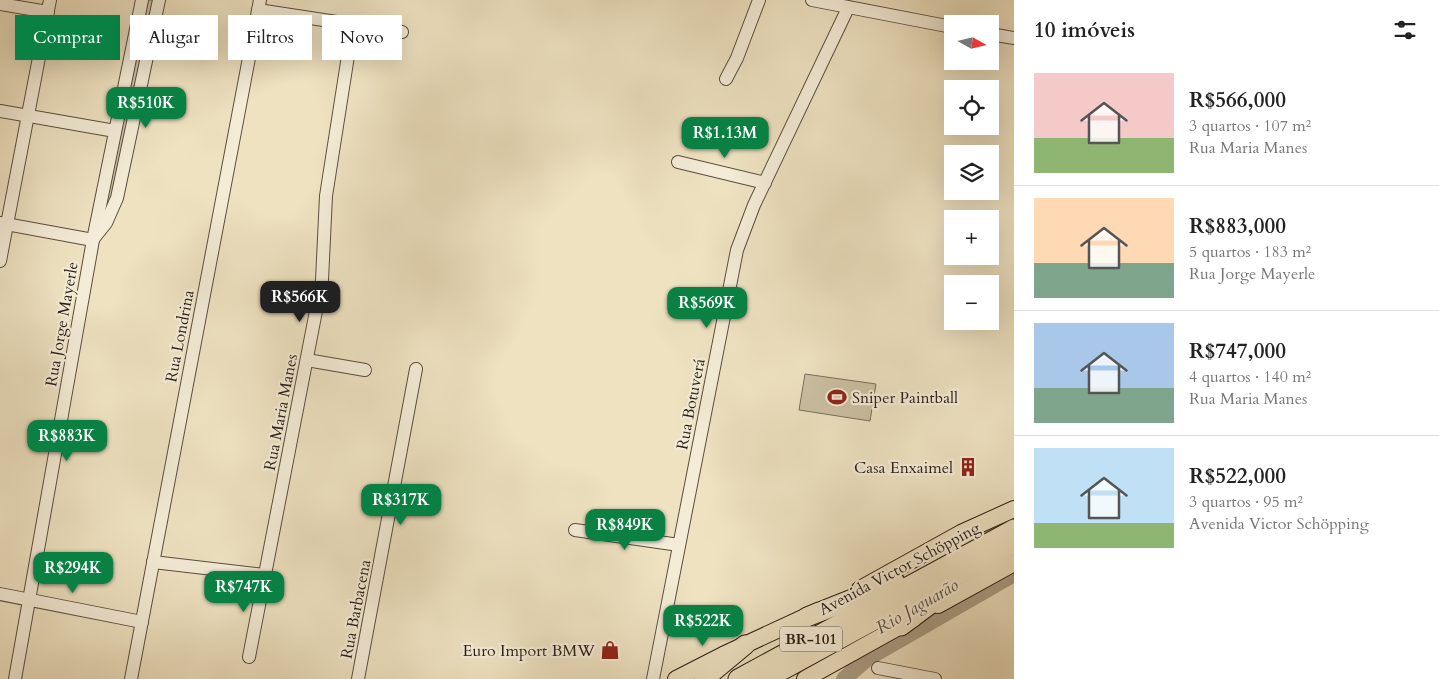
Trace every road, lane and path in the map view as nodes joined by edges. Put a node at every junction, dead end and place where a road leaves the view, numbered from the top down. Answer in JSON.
{"nodes":[{"id":1,"x":142,"y":0,"type":"edge"},
{"id":2,"x":159,"y":0,"type":"edge"},
{"id":3,"x":759,"y":0,"type":"edge"},
{"id":4,"x":812,"y":0,"type":"edge"},
{"id":5,"x":0,"y":4,"type":"edge"},
{"id":6,"x":259,"y":5,"type":"edge"},
{"id":7,"x":49,"y":6,"type":"edge"},
{"id":8,"x":848,"y":8,"type":"junction"},
{"id":9,"x":322,"y":18,"type":"edge"},
{"id":10,"x":944,"y":26,"type":"edge"},
{"id":11,"x":999,"y":36,"type":"edge"},
{"id":12,"x":1014,"y":38,"type":"edge"},
{"id":13,"x":347,"y":60,"type":"edge"},
{"id":14,"x":726,"y":79,"type":"dead end"},
{"id":15,"x":0,"y":111,"type":"edge"},
{"id":16,"x":28,"y":116,"type":"junction"},
{"id":17,"x":115,"y":131,"type":"junction"},
{"id":18,"x":678,"y":162,"type":"dead end"},
{"id":19,"x":765,"y":183,"type":"junction"},
{"id":20,"x":4,"y":224,"type":"edge"},
{"id":21,"x":93,"y":240,"type":"junction"},
{"id":22,"x":0,"y":260,"type":"edge"},
{"id":23,"x":307,"y":360,"type":"junction"},
{"id":24,"x":416,"y":369,"type":"dead end"},
{"id":25,"x":365,"y":370,"type":"dead end"},
{"id":26,"x":1014,"y":509,"type":"edge"},
{"id":27,"x":1014,"y":529,"type":"edge"},
{"id":28,"x":575,"y":530,"type":"dead end"},
{"id":29,"x":679,"y":545,"type":"junction"},
{"id":30,"x":973,"y":551,"type":"junction"},
{"id":31,"x":1012,"y":551,"type":"edge"},
{"id":32,"x":153,"y":562,"type":"junction"},
{"id":33,"x":265,"y":575,"type":"junction"},
{"id":34,"x":0,"y":594,"type":"edge"},
{"id":35,"x":28,"y":600,"type":"junction"},
{"id":36,"x":807,"y":617,"type":"junction"},
{"id":37,"x":142,"y":622,"type":"junction"},
{"id":38,"x":901,"y":626,"type":"joint"},
{"id":39,"x":745,"y":645,"type":"junction"},
{"id":40,"x":249,"y":657,"type":"dead end"},
{"id":41,"x":878,"y":668,"type":"dead end"},
{"id":42,"x":15,"y":679,"type":"edge"},
{"id":43,"x":131,"y":679,"type":"edge"},
{"id":44,"x":358,"y":679,"type":"edge"},
{"id":45,"x":653,"y":679,"type":"edge"},
{"id":46,"x":676,"y":679,"type":"edge"},
{"id":47,"x":704,"y":679,"type":"edge"},
{"id":48,"x":738,"y":679,"type":"edge"},
{"id":49,"x":766,"y":679,"type":"edge"},
{"id":50,"x":805,"y":679,"type":"edge"},
{"id":51,"x":935,"y":679,"type":"edge"}],
"edges":[{"from":1,"to":17,"type":"street","name":"Rua Jorge Mayerle"},
{"from":2,"to":21,"type":"street","name":"Rua Jorge Mayerle"},
{"from":3,"to":14,"type":"street"},
{"from":4,"to":8,"type":"street"},
{"from":5,"to":7,"type":"street"},
{"from":6,"to":9,"type":"street"},
{"from":6,"to":32,"type":"street","name":"Rua Londrina"},
{"from":7,"to":16,"type":"street"},
{"from":8,"to":10,"type":"street"},
{"from":8,"to":19,"type":"street","name":"Rua Botuverá"},
{"from":11,"to":12,"type":"street"},
{"from":13,"to":23,"type":"street","name":"Rua Maria Manes"},
{"from":15,"to":16,"type":"street"},
{"from":16,"to":17,"type":"street"},
{"from":16,"to":20,"type":"street"},
{"from":17,"to":21,"type":"street","name":"Rua Jorge Mayerle"},
{"from":18,"to":19,"type":"street"},
{"from":19,"to":29,"type":"street","name":"Rua Botuverá"},
{"from":20,"to":21,"type":"street"},
{"from":20,"to":22,"type":"street"},
{"from":21,"to":35,"type":"street","name":"Rua Jorge Mayerle"},
{"from":23,"to":25,"type":"street"},
{"from":23,"to":33,"type":"street","name":"Rua Maria Manes"},
{"from":24,"to":44,"type":"street","name":"Rua Barbacena"},
{"from":26,"to":36,"type":"main road","name":"Avenida Victor Schöpping"},
{"from":27,"to":30,"type":"highway","number":"BR-101"},
{"from":28,"to":29,"type":"street"},
{"from":29,"to":45,"type":"street","name":"Rua Botuverá"},
{"from":30,"to":36,"type":"highway"},
{"from":30,"to":48,"type":"highway","number":"BR-101"},
{"from":31,"to":38,"type":"highway"},
{"from":31,"to":49,"type":"highway","number":"BR-101"},
{"from":32,"to":33,"type":"street"},
{"from":32,"to":37,"type":"street","name":"Rua Londrina"},
{"from":33,"to":40,"type":"street","name":"Rua Maria Manes"},
{"from":34,"to":35,"type":"street"},
{"from":35,"to":37,"type":"street"},
{"from":35,"to":42,"type":"street","name":"Rua Jorge Mayerle"},
{"from":36,"to":39,"type":"main road","name":"Avenida Victor Schöpping"},
{"from":37,"to":43,"type":"street","name":"Rua Londrina"},
{"from":38,"to":50,"type":"main road"},
{"from":39,"to":46,"type":"main road","name":"Avenida Victor Schöpping"},
{"from":39,"to":47,"type":"highway"},
{"from":41,"to":51,"type":"street"}]}
